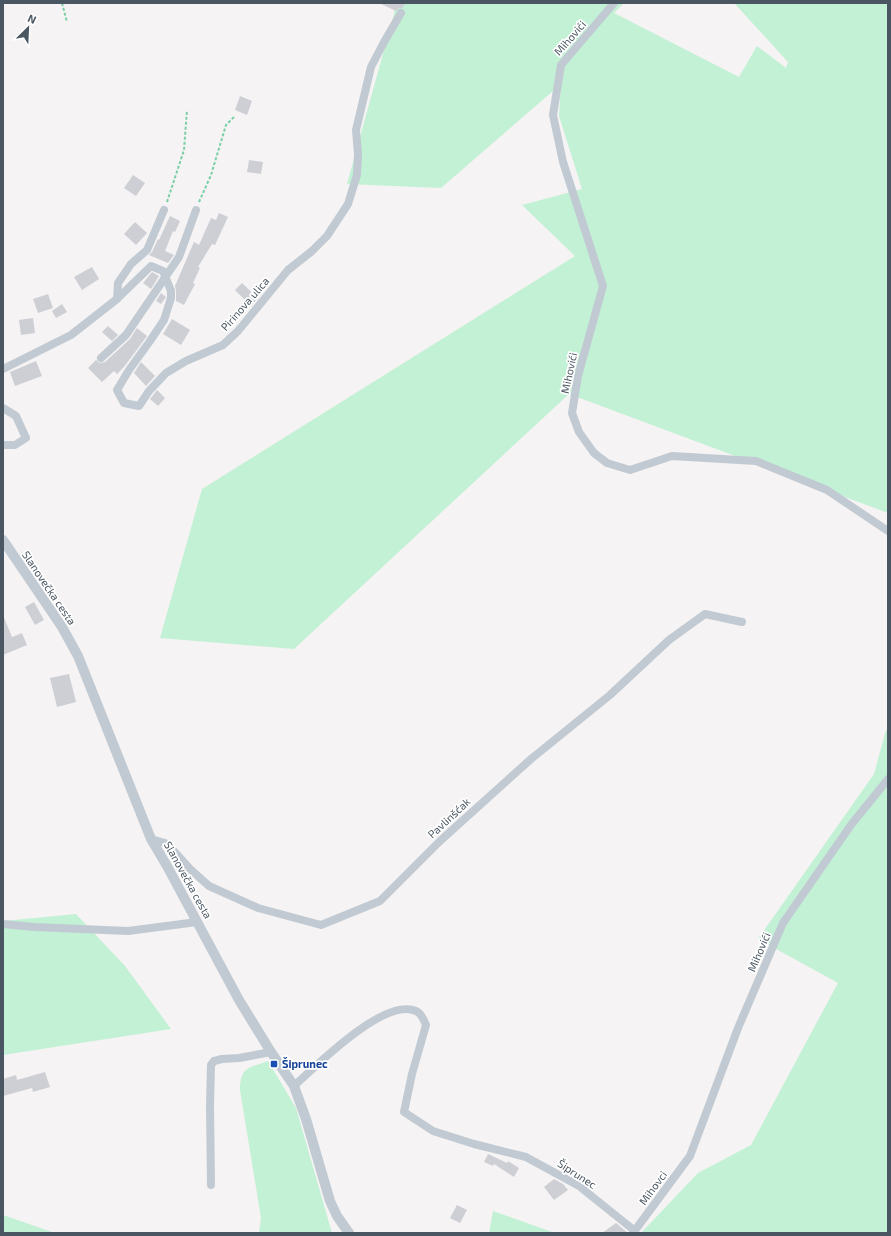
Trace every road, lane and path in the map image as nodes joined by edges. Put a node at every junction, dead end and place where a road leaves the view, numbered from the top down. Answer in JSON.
{"nodes":[{"id":1,"x":62,"y":3,"type":"edge"},
{"id":2,"x":614,"y":3,"type":"edge"},
{"id":3,"x":402,"y":13,"type":"dead end"},
{"id":4,"x":67,"y":22,"type":"dead end"},
{"id":5,"x":187,"y":110,"type":"dead end"},
{"id":6,"x":234,"y":117,"type":"dead end"},
{"id":7,"x":164,"y":210,"type":"joint"},
{"id":8,"x":196,"y":210,"type":"joint"},
{"id":9,"x":166,"y":277,"type":"junction"},
{"id":10,"x":117,"y":299,"type":"junction"},
{"id":11,"x":101,"y":358,"type":"dead end"},
{"id":12,"x":3,"y":369,"type":"edge"},
{"id":13,"x":3,"y":408,"type":"edge"},
{"id":14,"x":3,"y":445,"type":"edge"},
{"id":15,"x":888,"y":531,"type":"edge"},
{"id":16,"x":3,"y":540,"type":"edge"},
{"id":17,"x":742,"y":622,"type":"dead end"},
{"id":18,"x":888,"y":779,"type":"edge"},
{"id":19,"x":151,"y":840,"type":"junction"},
{"id":20,"x":197,"y":922,"type":"junction"},
{"id":21,"x":3,"y":924,"type":"edge"},
{"id":22,"x":271,"y":1052,"type":"junction"},
{"id":23,"x":294,"y":1086,"type":"junction"},
{"id":24,"x":690,"y":1156,"type":"joint"},
{"id":25,"x":211,"y":1185,"type":"dead end"},
{"id":26,"x":634,"y":1232,"type":"edge"},
{"id":27,"x":349,"y":1233,"type":"edge"}],
"edges":[{"from":1,"to":4,"type":"path"},
{"from":2,"to":15,"type":"street","name":"Mihovići"},
{"from":3,"to":9,"type":"street","name":"Pirinova ulica"},
{"from":5,"to":7,"type":"path"},
{"from":6,"to":8,"type":"path"},
{"from":7,"to":10,"type":"street"},
{"from":8,"to":9,"type":"street"},
{"from":9,"to":10,"type":"street"},
{"from":9,"to":11,"type":"street"},
{"from":10,"to":12,"type":"street"},
{"from":13,"to":14,"type":"street"},
{"from":16,"to":19,"type":"street","name":"Slanovečka cesta"},
{"from":17,"to":19,"type":"street","name":"Pavlinšćak"},
{"from":18,"to":24,"type":"street","name":"Mihovići"},
{"from":19,"to":20,"type":"street","name":"Slanovečka cesta"},
{"from":20,"to":21,"type":"street"},
{"from":20,"to":22,"type":"street","name":"Slanovečka cesta"},
{"from":22,"to":23,"type":"street","name":"Slanovečka cesta"},
{"from":22,"to":25,"type":"street"},
{"from":23,"to":26,"type":"street","name":"Šiprunec"},
{"from":23,"to":27,"type":"street","name":"Slanovečka cesta"},
{"from":24,"to":26,"type":"street","name":"Mihovci"}]}
